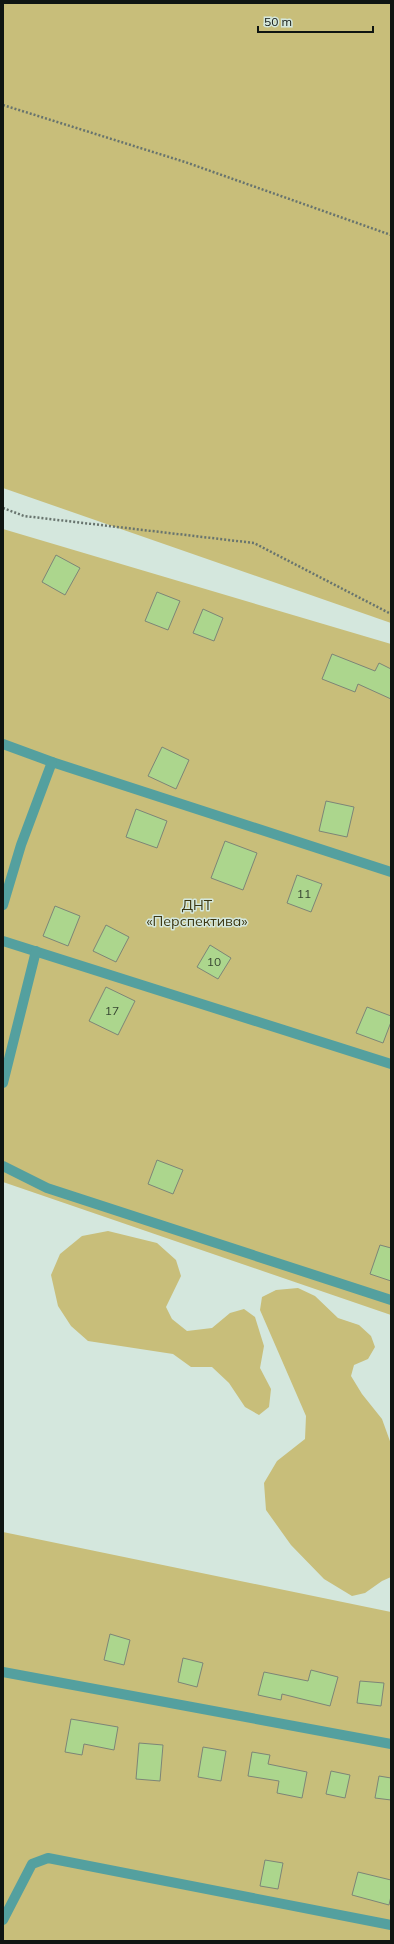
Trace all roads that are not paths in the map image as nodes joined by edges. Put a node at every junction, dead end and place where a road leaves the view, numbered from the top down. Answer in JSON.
{"nodes":[{"id":1,"x":3,"y":744,"type":"edge"},
{"id":2,"x":52,"y":762,"type":"junction"},
{"id":3,"x":391,"y":872,"type":"edge"},
{"id":4,"x":3,"y":905,"type":"edge"},
{"id":5,"x":3,"y":941,"type":"edge"},
{"id":6,"x":36,"y":951,"type":"junction"},
{"id":7,"x":391,"y":1064,"type":"edge"},
{"id":8,"x":3,"y":1082,"type":"edge"},
{"id":9,"x":3,"y":1166,"type":"edge"},
{"id":10,"x":391,"y":1300,"type":"edge"},
{"id":11,"x":3,"y":1672,"type":"edge"},
{"id":12,"x":391,"y":1744,"type":"edge"},
{"id":13,"x":3,"y":1920,"type":"edge"},
{"id":14,"x":391,"y":1925,"type":"edge"}],
"edges":[{"from":1,"to":2,"type":"street"},
{"from":2,"to":3,"type":"street"},
{"from":2,"to":4,"type":"street"},
{"from":5,"to":6,"type":"street"},
{"from":6,"to":7,"type":"street"},
{"from":6,"to":8,"type":"street"},
{"from":9,"to":10,"type":"street"},
{"from":11,"to":12,"type":"street"},
{"from":13,"to":14,"type":"street"}]}
